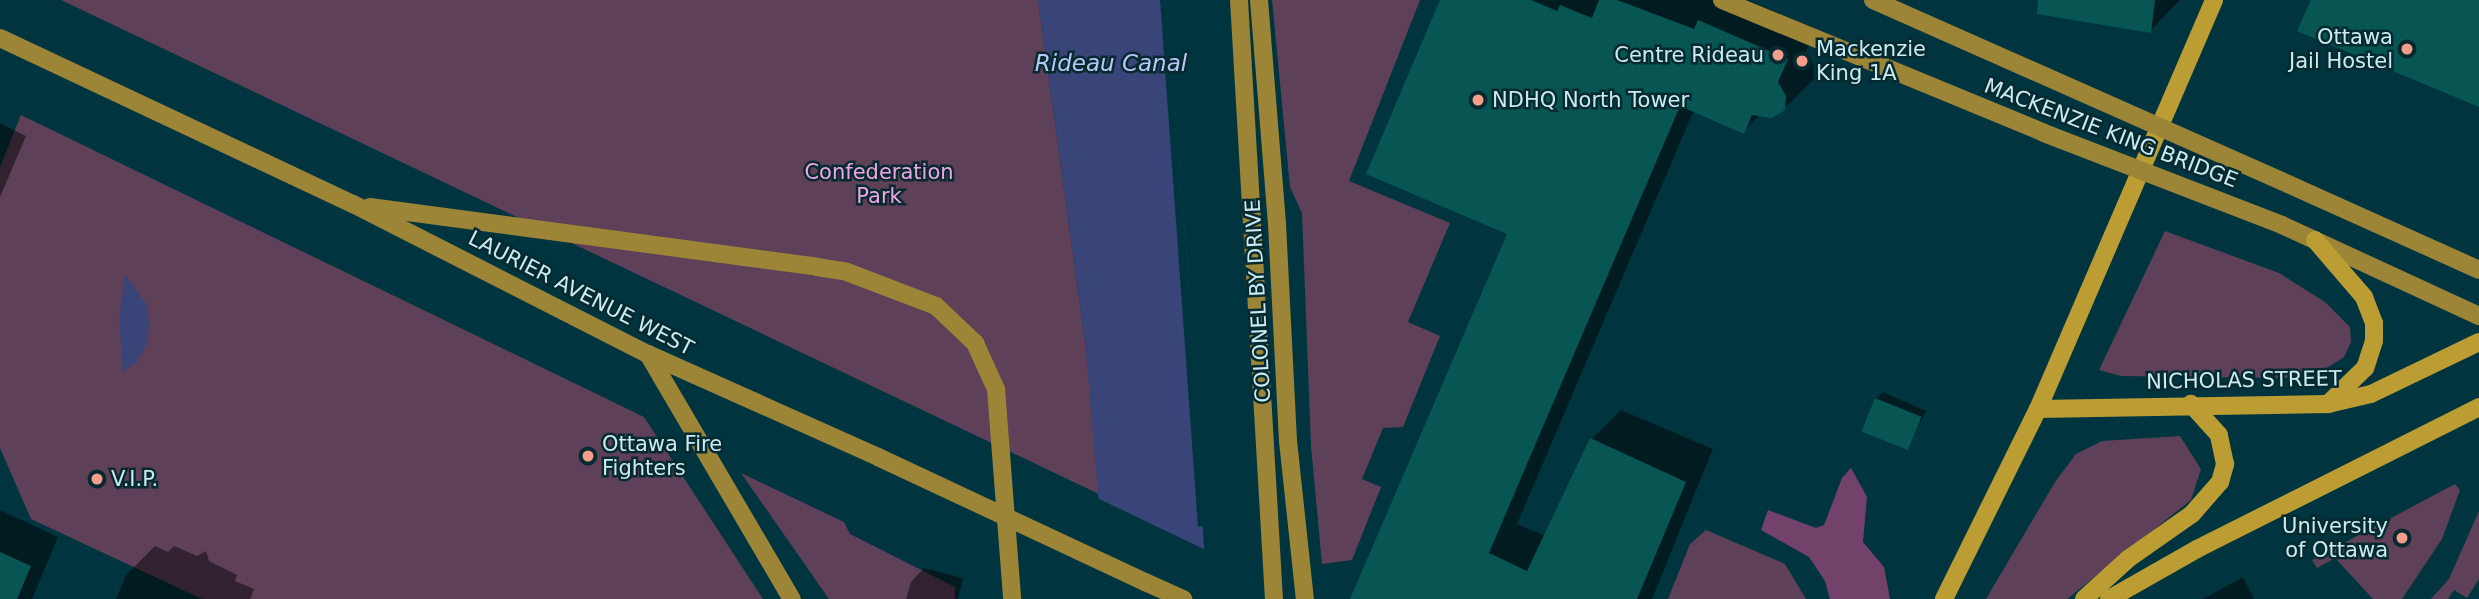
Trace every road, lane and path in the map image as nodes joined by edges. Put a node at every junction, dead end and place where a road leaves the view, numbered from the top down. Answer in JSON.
{"nodes":[{"id":1,"x":1239,"y":0,"type":"edge"},
{"id":2,"x":1259,"y":0,"type":"edge"},
{"id":3,"x":1723,"y":0,"type":"edge"},
{"id":4,"x":1873,"y":0,"type":"edge"},
{"id":5,"x":2214,"y":0,"type":"edge"},
{"id":6,"x":0,"y":37,"type":"edge"},
{"id":7,"x":353,"y":204,"type":"junction"},
{"id":8,"x":2315,"y":240,"type":"junction"},
{"id":9,"x":2479,"y":270,"type":"edge"},
{"id":10,"x":2479,"y":316,"type":"edge"},
{"id":11,"x":2479,"y":342,"type":"edge"},
{"id":12,"x":648,"y":354,"type":"junction"},
{"id":13,"x":2190,"y":404,"type":"junction"},
{"id":14,"x":2328,"y":404,"type":"junction"},
{"id":15,"x":2479,"y":407,"type":"edge"},
{"id":16,"x":2038,"y":409,"type":"junction"},
{"id":17,"x":792,"y":599,"type":"edge"},
{"id":18,"x":1012,"y":599,"type":"edge"},
{"id":19,"x":1183,"y":599,"type":"edge"},
{"id":20,"x":1274,"y":599,"type":"edge"},
{"id":21,"x":1305,"y":599,"type":"edge"},
{"id":22,"x":1944,"y":599,"type":"edge"},
{"id":23,"x":2084,"y":599,"type":"edge"},
{"id":24,"x":2109,"y":599,"type":"edge"}],
"edges":[{"from":1,"to":20,"type":"main road","name":"COLONEL BY DRIVE"},
{"from":2,"to":21,"type":"main road","name":"COLONEL BY DRIVE"},
{"from":3,"to":8,"type":"main road","name":"MACKENZIE KING BRIDGE","bridge":true},
{"from":4,"to":9,"type":"main road","name":"MACKENZIE KING BRIDGE","bridge":true},
{"from":5,"to":16,"type":"main road"},
{"from":6,"to":7,"type":"main road","name":"LAURIER AVENUE WEST"},
{"from":7,"to":12,"type":"main road","name":"LAURIER AVENUE WEST"},
{"from":7,"to":18,"type":"main road"},
{"from":8,"to":10,"type":"main road","name":"MACKENZIE KING BRIDGE"},
{"from":8,"to":14,"type":"main road"},
{"from":11,"to":14,"type":"main road","name":"NICHOLAS STREET"},
{"from":12,"to":17,"type":"main road"},
{"from":12,"to":19,"type":"main road","name":"LAURIER AVENUE WEST","bridge":true},
{"from":13,"to":14,"type":"main road","name":"NICHOLAS STREET"},
{"from":13,"to":16,"type":"main road","name":"NICHOLAS STREET"},
{"from":13,"to":23,"type":"main road"},
{"from":15,"to":24,"type":"main road"},
{"from":16,"to":22,"type":"main road"}]}
